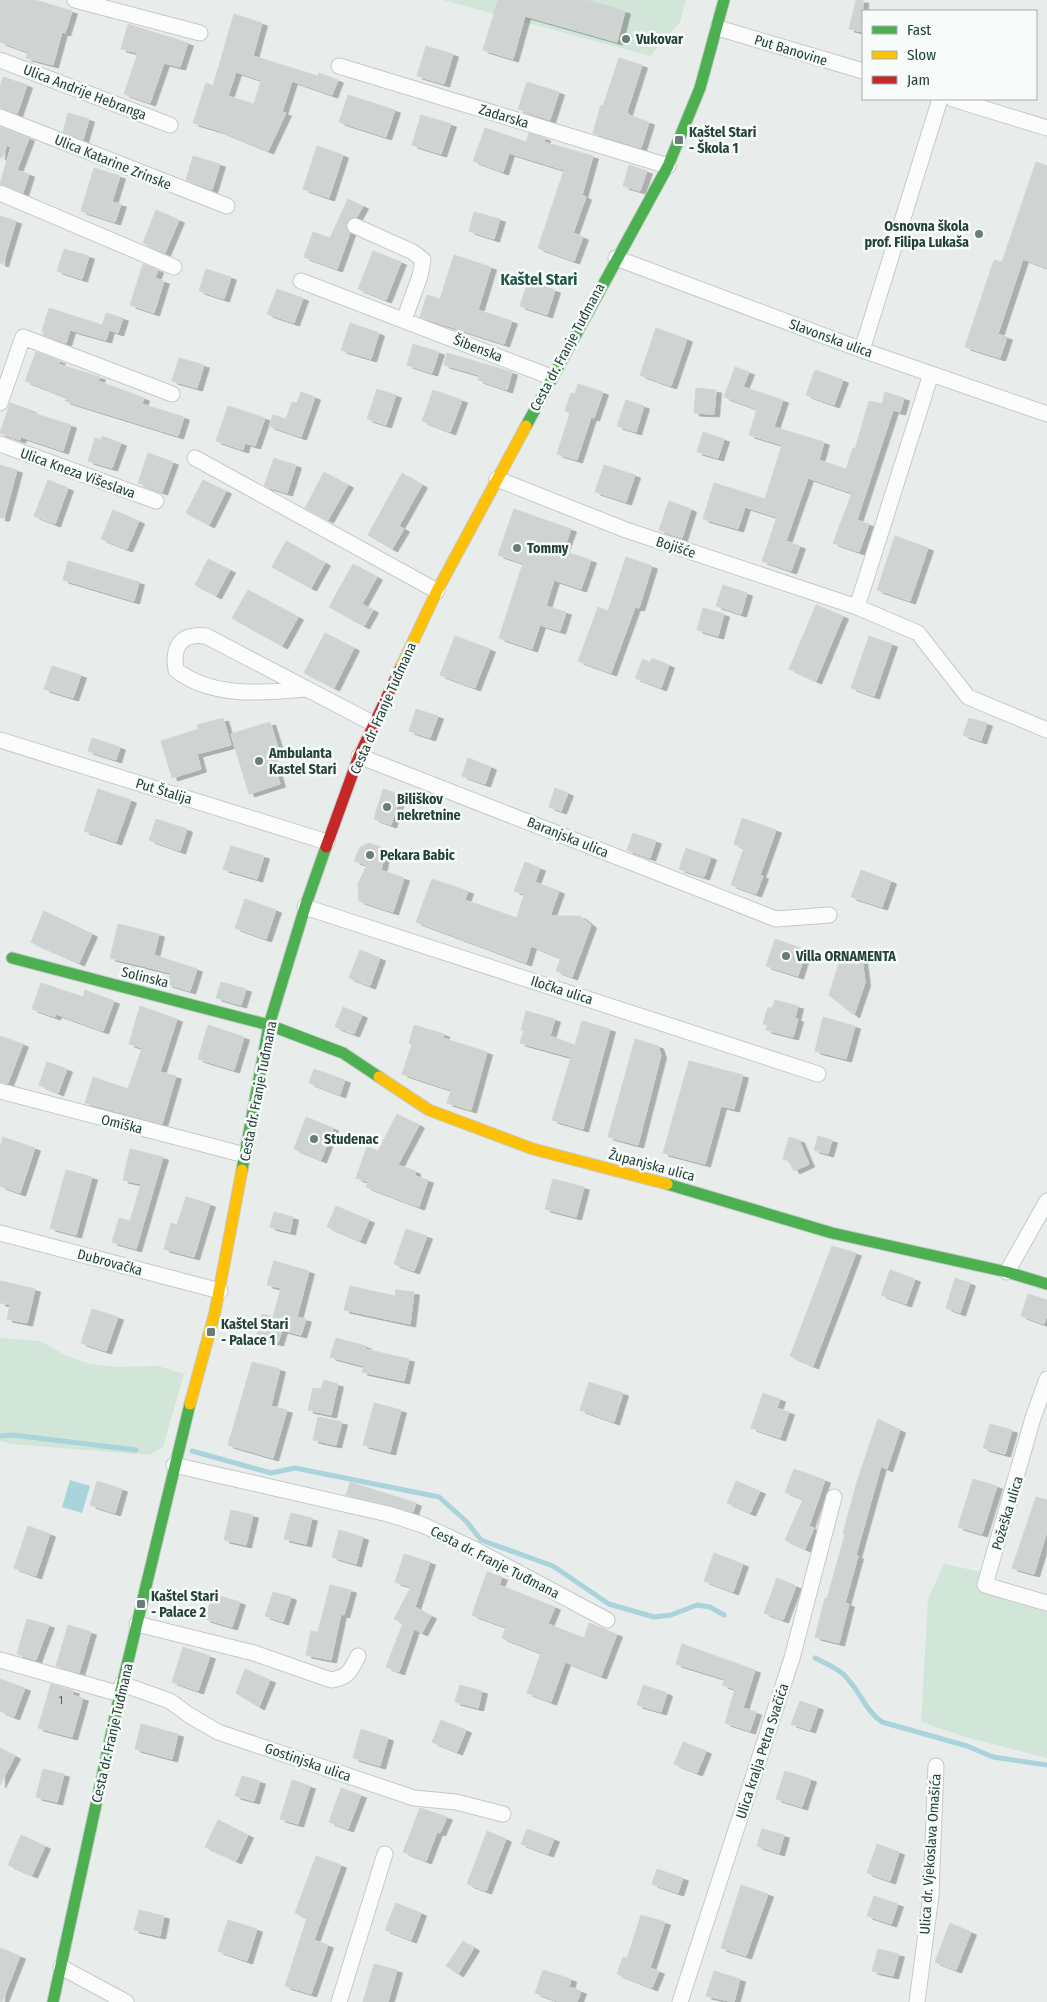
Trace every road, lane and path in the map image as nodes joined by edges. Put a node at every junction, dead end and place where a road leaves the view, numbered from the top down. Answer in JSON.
{"nodes":[{"id":1,"x":75,"y":0,"type":"edge"},
{"id":2,"x":724,"y":0,"type":"edge"},
{"id":3,"x":718,"y":28,"type":"junction"},
{"id":4,"x":200,"y":33,"type":"dead end"},
{"id":5,"x":0,"y":60,"type":"edge"},
{"id":6,"x":339,"y":66,"type":"dead end"},
{"id":7,"x":862,"y":72,"type":"edge"},
{"id":8,"x":940,"y":100,"type":"edge"},
{"id":9,"x":956,"y":100,"type":"edge"},
{"id":10,"x":0,"y":117,"type":"edge"},
{"id":11,"x":170,"y":125,"type":"dead end"},
{"id":12,"x":1047,"y":128,"type":"edge"},
{"id":13,"x":668,"y":166,"type":"junction"},
{"id":14,"x":0,"y":192,"type":"edge"},
{"id":15,"x":227,"y":206,"type":"dead end"},
{"id":16,"x":355,"y":226,"type":"dead end"},
{"id":17,"x":616,"y":258,"type":"junction"},
{"id":18,"x":174,"y":267,"type":"dead end"},
{"id":19,"x":301,"y":281,"type":"dead end"},
{"id":20,"x":404,"y":320,"type":"junction"},
{"id":21,"x":862,"y":350,"type":"junction"},
{"id":22,"x":931,"y":374,"type":"junction"},
{"id":23,"x":551,"y":377,"type":"junction"},
{"id":24,"x":172,"y":394,"type":"dead end"},
{"id":25,"x":0,"y":403,"type":"edge"},
{"id":26,"x":1047,"y":414,"type":"edge"},
{"id":27,"x":0,"y":444,"type":"edge"},
{"id":28,"x":195,"y":458,"type":"dead end"},
{"id":29,"x":497,"y":479,"type":"junction"},
{"id":30,"x":156,"y":501,"type":"dead end"},
{"id":31,"x":437,"y":591,"type":"junction"},
{"id":32,"x":857,"y":607,"type":"junction"},
{"id":33,"x":306,"y":689,"type":"junction"},
{"id":34,"x":374,"y":724,"type":"junction"},
{"id":35,"x":1047,"y":730,"type":"edge"},
{"id":36,"x":0,"y":740,"type":"edge"},
{"id":37,"x":359,"y":756,"type":"junction"},
{"id":38,"x":327,"y":842,"type":"junction"},
{"id":39,"x":305,"y":906,"type":"junction"},
{"id":40,"x":829,"y":915,"type":"dead end"},
{"id":41,"x":12,"y":958,"type":"dead end"},
{"id":42,"x":269,"y":1025,"type":"junction"},
{"id":43,"x":818,"y":1074,"type":"dead end"},
{"id":44,"x":0,"y":1091,"type":"edge"},
{"id":45,"x":245,"y":1155,"type":"junction"},
{"id":46,"x":1047,"y":1201,"type":"edge"},
{"id":47,"x":0,"y":1233,"type":"edge"},
{"id":48,"x":1006,"y":1272,"type":"junction"},
{"id":49,"x":1047,"y":1284,"type":"edge"},
{"id":50,"x":220,"y":1291,"type":"junction"},
{"id":51,"x":1047,"y":1379,"type":"edge"},
{"id":52,"x":174,"y":1465,"type":"junction"},
{"id":53,"x":834,"y":1497,"type":"dead end"},
{"id":54,"x":1047,"y":1603,"type":"edge"},
{"id":55,"x":607,"y":1620,"type":"dead end"},
{"id":56,"x":137,"y":1624,"type":"junction"},
{"id":57,"x":358,"y":1656,"type":"dead end"},
{"id":58,"x":0,"y":1660,"type":"edge"},
{"id":59,"x":121,"y":1689,"type":"junction"},
{"id":60,"x":936,"y":1766,"type":"dead end"},
{"id":61,"x":503,"y":1814,"type":"dead end"},
{"id":62,"x":385,"y":1854,"type":"dead end"},
{"id":63,"x":61,"y":1967,"type":"junction"},
{"id":64,"x":53,"y":2002,"type":"edge"},
{"id":65,"x":126,"y":2002,"type":"edge"},
{"id":66,"x":339,"y":2002,"type":"edge"},
{"id":67,"x":680,"y":2002,"type":"edge"},
{"id":68,"x":917,"y":2002,"type":"edge"}],
"edges":[{"from":1,"to":4,"type":"street"},
{"from":2,"to":3,"type":"main road","name":"Cesta dr. Franje Tuđmana"},
{"from":3,"to":7,"type":"street","name":"Put Banovine"},
{"from":3,"to":13,"type":"main road","name":"Cesta dr. Franje Tuđmana"},
{"from":5,"to":11,"type":"street","name":"Ulica Andrije Hebranga"},
{"from":6,"to":13,"type":"street","name":"Zadarska"},
{"from":8,"to":21,"type":"street"},
{"from":9,"to":12,"type":"street"},
{"from":10,"to":15,"type":"street","name":"Ulica Katarine Zrinske"},
{"from":13,"to":17,"type":"main road","name":"Cesta dr. Franje Tuđmana"},
{"from":14,"to":18,"type":"street"},
{"from":16,"to":20,"type":"street"},
{"from":17,"to":21,"type":"street","name":"Slavonska ulica"},
{"from":17,"to":23,"type":"main road","name":"Cesta dr. Franje Tuđmana"},
{"from":19,"to":20,"type":"street","name":"Šibenska"},
{"from":20,"to":23,"type":"street","name":"Šibenska"},
{"from":21,"to":22,"type":"street","name":"Slavonska ulica"},
{"from":22,"to":26,"type":"street","name":"Slavonska ulica"},
{"from":22,"to":32,"type":"street"},
{"from":23,"to":29,"type":"main road","name":"Cesta dr. Franje Tuđmana"},
{"from":24,"to":25,"type":"street"},
{"from":27,"to":30,"type":"street","name":"Ulica Kneza Višeslava"},
{"from":28,"to":31,"type":"street"},
{"from":29,"to":31,"type":"main road","name":"Cesta dr. Franje Tuđmana"},
{"from":29,"to":32,"type":"street","name":"Bojišće"},
{"from":31,"to":34,"type":"main road","name":"Cesta dr. Franje Tuđmana"},
{"from":32,"to":35,"type":"street","name":"Bojišće"},
{"from":33,"to":33,"type":"street"},
{"from":33,"to":34,"type":"street"},
{"from":34,"to":37,"type":"main road","name":"Cesta dr. Franje Tuđmana"},
{"from":36,"to":38,"type":"street","name":"Put Štalija"},
{"from":37,"to":38,"type":"main road","name":"Cesta dr. Franje Tuđmana"},
{"from":37,"to":40,"type":"street","name":"Baranjska ulica"},
{"from":38,"to":39,"type":"main road","name":"Cesta dr. Franje Tuđmana"},
{"from":39,"to":42,"type":"main road","name":"Cesta dr. Franje Tuđmana"},
{"from":39,"to":43,"type":"street","name":"Iločka ulica"},
{"from":41,"to":42,"type":"main road","name":"Solinska"},
{"from":42,"to":45,"type":"main road","name":"Cesta dr. Franje Tuđmana"},
{"from":42,"to":48,"type":"main road","name":"Županjska ulica"},
{"from":44,"to":45,"type":"street","name":"Omiška"},
{"from":45,"to":50,"type":"main road","name":"Cesta dr. Franje Tuđmana"},
{"from":46,"to":48,"type":"street"},
{"from":47,"to":50,"type":"street","name":"Dubrovačka"},
{"from":48,"to":49,"type":"main road","name":"Županjska ulica"},
{"from":50,"to":52,"type":"main road","name":"Cesta dr. Franje Tuđmana"},
{"from":51,"to":54,"type":"street","name":"Požeška ulica"},
{"from":52,"to":55,"type":"street","name":"Cesta dr. Franje Tuđmana"},
{"from":52,"to":56,"type":"main road","name":"Cesta dr. Franje Tuđmana"},
{"from":53,"to":67,"type":"street","name":"Ulica kralja Petra Svačića"},
{"from":56,"to":57,"type":"street"},
{"from":56,"to":59,"type":"main road","name":"Cesta dr. Franje Tuđmana"},
{"from":58,"to":59,"type":"street","name":"Gostinjska ulica"},
{"from":59,"to":61,"type":"street","name":"Gostinjska ulica"},
{"from":59,"to":63,"type":"main road","name":"Cesta dr. Franje Tuđmana"},
{"from":60,"to":68,"type":"street","name":"Ulica dr. Vjekoslava Omašića"},
{"from":62,"to":66,"type":"street"},
{"from":63,"to":64,"type":"main road","name":"Cesta dr. Franje Tuđmana"},
{"from":63,"to":65,"type":"street"}]}
